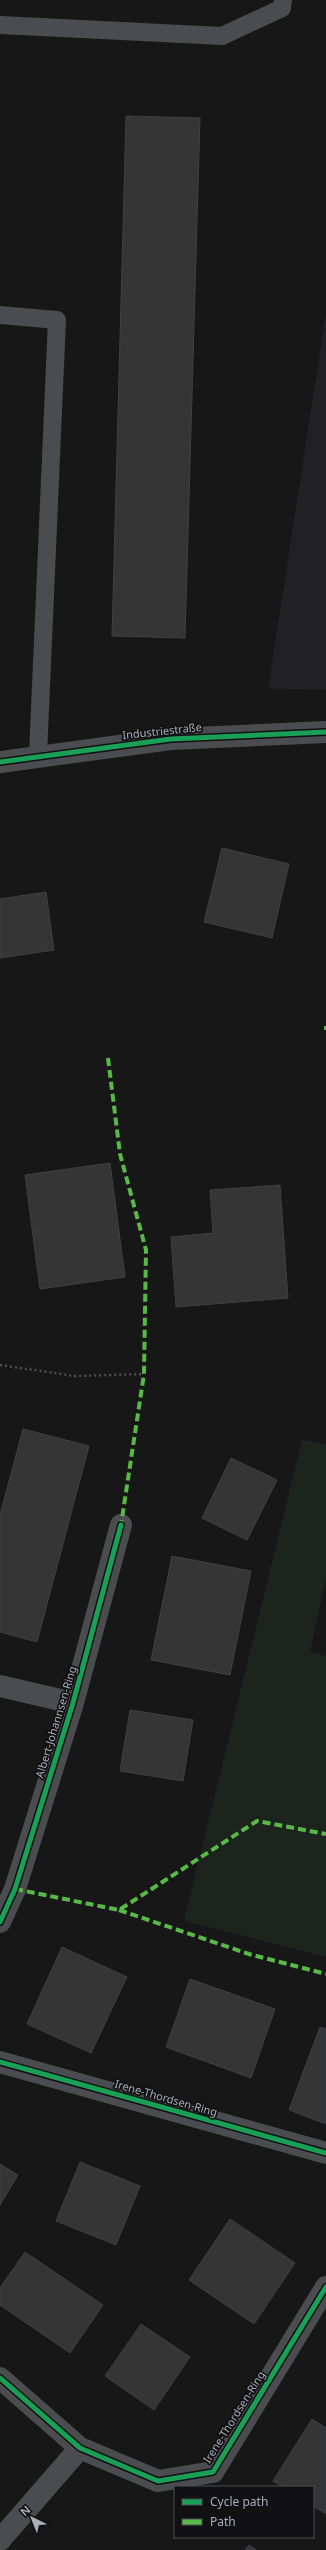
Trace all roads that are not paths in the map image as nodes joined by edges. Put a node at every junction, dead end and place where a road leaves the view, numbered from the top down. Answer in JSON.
{"nodes":[{"id":1,"x":283,"y":0,"type":"edge"},
{"id":2,"x":0,"y":25,"type":"edge"},
{"id":3,"x":0,"y":316,"type":"edge"},
{"id":4,"x":326,"y":732,"type":"edge"},
{"id":5,"x":38,"y":755,"type":"junction"},
{"id":6,"x":0,"y":762,"type":"edge"},
{"id":7,"x":121,"y":1525,"type":"dead end"},
{"id":8,"x":0,"y":1686,"type":"edge"},
{"id":9,"x":73,"y":1703,"type":"junction"},
{"id":10,"x":0,"y":1922,"type":"edge"},
{"id":11,"x":0,"y":2062,"type":"edge"},
{"id":12,"x":326,"y":2153,"type":"edge"},
{"id":13,"x":326,"y":2287,"type":"edge"},
{"id":14,"x":0,"y":2378,"type":"edge"},
{"id":15,"x":80,"y":2448,"type":"junction"},
{"id":16,"x":0,"y":2540,"type":"edge"}],
"edges":[{"from":1,"to":2,"type":"lane"},
{"from":3,"to":5,"type":"lane"},
{"from":4,"to":5,"type":"street","name":"Industriestraße"},
{"from":5,"to":6,"type":"street","name":"Industriestraße"},
{"from":7,"to":9,"type":"street","name":"Albert-Johannsen-Ring"},
{"from":8,"to":9,"type":"street","name":"Albert-Johannsen-Ring"},
{"from":9,"to":10,"type":"street","name":"Albert-Johannsen-Ring"},
{"from":11,"to":12,"type":"street","name":"Irene-Thordsen-Ring"},
{"from":13,"to":15,"type":"street","name":"Irene-Thordsen-Ring"},
{"from":14,"to":15,"type":"street","name":"Irene-Thordsen-Ring"},
{"from":15,"to":16,"type":"street"}]}
